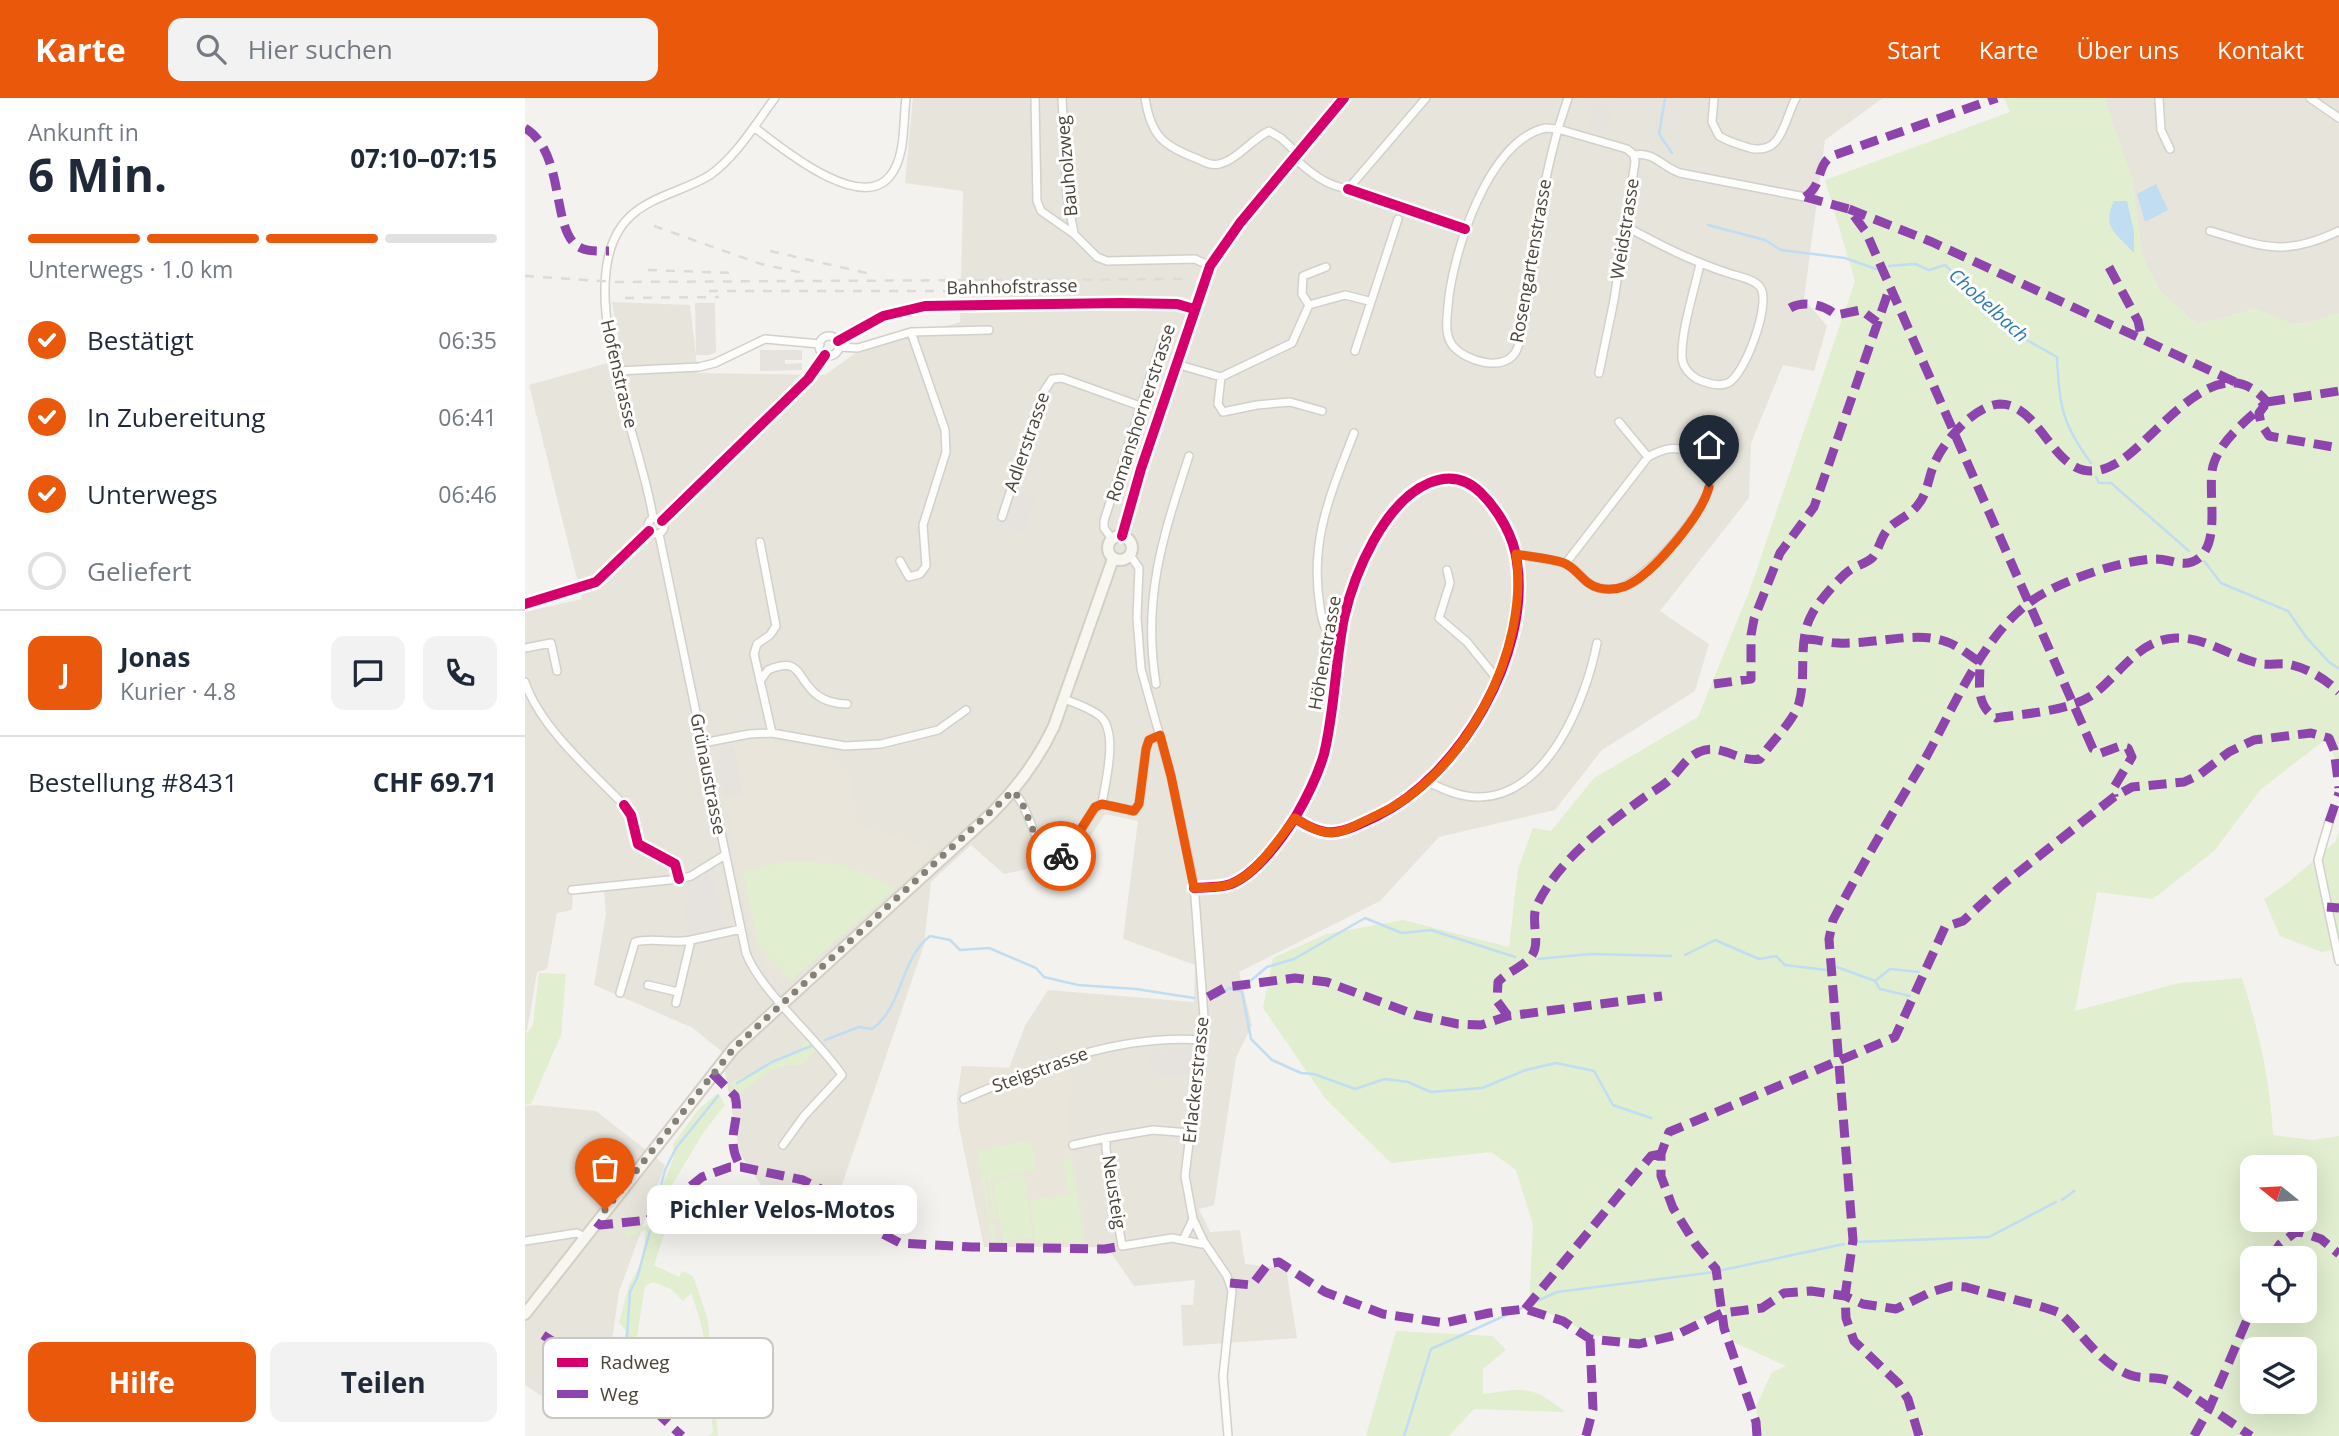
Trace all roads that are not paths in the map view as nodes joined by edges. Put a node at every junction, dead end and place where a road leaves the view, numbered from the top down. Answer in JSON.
{"nodes":[{"id":1,"x":775,"y":98,"type":"edge"},
{"id":2,"x":906,"y":98,"type":"edge"},
{"id":3,"x":1035,"y":98,"type":"edge"},
{"id":4,"x":1062,"y":98,"type":"edge"},
{"id":5,"x":1145,"y":98,"type":"edge"},
{"id":6,"x":1344,"y":98,"type":"edge"},
{"id":7,"x":1426,"y":98,"type":"edge"},
{"id":8,"x":1569,"y":98,"type":"edge"},
{"id":9,"x":1714,"y":98,"type":"edge"},
{"id":10,"x":1796,"y":98,"type":"edge"},
{"id":11,"x":2159,"y":98,"type":"edge"},
{"id":12,"x":2310,"y":98,"type":"edge"},
{"id":13,"x":2339,"y":118,"type":"edge"},
{"id":14,"x":754,"y":127,"type":"junction"},
{"id":15,"x":1559,"y":129,"type":"junction"},
{"id":16,"x":2170,"y":149,"type":"dead end"},
{"id":17,"x":1634,"y":155,"type":"junction"},
{"id":18,"x":1296,"y":156,"type":"junction"},
{"id":19,"x":1805,"y":197,"type":"dead end"},
{"id":20,"x":1398,"y":219,"type":"dead end"},
{"id":21,"x":1625,"y":226,"type":"junction"},
{"id":22,"x":2210,"y":231,"type":"dead end"},
{"id":23,"x":2339,"y":231,"type":"edge"},
{"id":24,"x":1074,"y":234,"type":"junction"},
{"id":25,"x":1700,"y":264,"type":"junction"},
{"id":26,"x":1210,"y":266,"type":"junction"},
{"id":27,"x":1326,"y":267,"type":"dead end"},
{"id":28,"x":1369,"y":301,"type":"junction"},
{"id":29,"x":1309,"y":305,"type":"junction"},
{"id":30,"x":1193,"y":309,"type":"junction"},
{"id":31,"x":989,"y":330,"type":"dead end"},
{"id":32,"x":911,"y":332,"type":"junction"},
{"id":33,"x":1161,"y":343,"type":"dead end"},
{"id":34,"x":820,"y":344,"type":"junction"},
{"id":35,"x":838,"y":344,"type":"junction"},
{"id":36,"x":1355,"y":351,"type":"dead end"},
{"id":37,"x":825,"y":355,"type":"junction"},
{"id":38,"x":1175,"y":363,"type":"junction"},
{"id":39,"x":617,"y":371,"type":"junction"},
{"id":40,"x":1599,"y":373,"type":"dead end"},
{"id":41,"x":1221,"y":377,"type":"junction"},
{"id":42,"x":1140,"y":406,"type":"junction"},
{"id":43,"x":1322,"y":411,"type":"dead end"},
{"id":44,"x":1619,"y":422,"type":"dead end"},
{"id":45,"x":1354,"y":433,"type":"dead end"},
{"id":46,"x":1189,"y":456,"type":"dead end"},
{"id":47,"x":1648,"y":457,"type":"junction"},
{"id":48,"x":1002,"y":517,"type":"dead end"},
{"id":49,"x":653,"y":518,"type":"junction"},
{"id":50,"x":662,"y":521,"type":"junction"},
{"id":51,"x":649,"y":531,"type":"junction"},
{"id":52,"x":659,"y":534,"type":"junction"},
{"id":53,"x":1117,"y":538,"type":"junction"},
{"id":54,"x":760,"y":542,"type":"dead end"},
{"id":55,"x":1516,"y":554,"type":"junction"},
{"id":56,"x":1130,"y":555,"type":"junction"},
{"id":57,"x":1113,"y":559,"type":"junction"},
{"id":58,"x":900,"y":561,"type":"dead end"},
{"id":59,"x":1566,"y":564,"type":"junction"},
{"id":60,"x":1447,"y":570,"type":"dead end"},
{"id":61,"x":1137,"y":598,"type":"junction"},
{"id":62,"x":1152,"y":599,"type":"junction"},
{"id":63,"x":525,"y":604,"type":"edge"},
{"id":64,"x":1341,"y":640,"type":"junction"},
{"id":65,"x":1597,"y":643,"type":"dead end"},
{"id":66,"x":525,"y":648,"type":"edge"},
{"id":67,"x":557,"y":671,"type":"dead end"},
{"id":68,"x":1497,"y":679,"type":"junction"},
{"id":69,"x":525,"y":682,"type":"edge"},
{"id":70,"x":760,"y":682,"type":"junction"},
{"id":71,"x":1156,"y":684,"type":"dead end"},
{"id":72,"x":1063,"y":699,"type":"junction"},
{"id":73,"x":848,"y":704,"type":"dead end"},
{"id":74,"x":966,"y":710,"type":"dead end"},
{"id":75,"x":772,"y":733,"type":"junction"},
{"id":76,"x":1160,"y":735,"type":"junction"},
{"id":77,"x":703,"y":743,"type":"junction"},
{"id":78,"x":1425,"y":781,"type":"junction"},
{"id":79,"x":1013,"y":791,"type":"junction"},
{"id":80,"x":1102,"y":804,"type":"junction"},
{"id":81,"x":624,"y":806,"type":"dead end"},
{"id":82,"x":1295,"y":818,"type":"junction"},
{"id":83,"x":2329,"y":822,"type":"dead end"},
{"id":84,"x":725,"y":855,"type":"junction"},
{"id":85,"x":1194,"y":888,"type":"junction"},
{"id":86,"x":572,"y":890,"type":"dead end"},
{"id":87,"x":741,"y":929,"type":"junction"},
{"id":88,"x":691,"y":940,"type":"junction"},
{"id":89,"x":2339,"y":961,"type":"edge"},
{"id":90,"x":648,"y":985,"type":"dead end"},
{"id":91,"x":678,"y":992,"type":"junction"},
{"id":92,"x":620,"y":993,"type":"dead end"},
{"id":93,"x":676,"y":1003,"type":"dead end"},
{"id":94,"x":782,"y":1003,"type":"junction"},
{"id":95,"x":1202,"y":1040,"type":"junction"},
{"id":96,"x":964,"y":1099,"type":"dead end"},
{"id":97,"x":1190,"y":1133,"type":"junction"},
{"id":98,"x":1106,"y":1138,"type":"junction"},
{"id":99,"x":783,"y":1145,"type":"dead end"},
{"id":100,"x":1073,"y":1145,"type":"dead end"},
{"id":101,"x":1193,"y":1219,"type":"junction"},
{"id":102,"x":584,"y":1237,"type":"junction"},
{"id":103,"x":1184,"y":1238,"type":"junction"},
{"id":104,"x":525,"y":1241,"type":"edge"},
{"id":105,"x":1205,"y":1242,"type":"junction"},
{"id":106,"x":525,"y":1314,"type":"edge"},
{"id":107,"x":1228,"y":1436,"type":"edge"}],
"edges":[{"from":1,"to":14,"type":"street","name":"Hofenstrasse"},
{"from":2,"to":14,"type":"street"},
{"from":3,"to":24,"type":"street"},
{"from":4,"to":24,"type":"street","name":"Bauholzweg"},
{"from":5,"to":18,"type":"street"},
{"from":6,"to":18,"type":"main road","name":"Romanshornerstrasse"},
{"from":7,"to":18,"type":"street"},
{"from":8,"to":15,"type":"street"},
{"from":9,"to":10,"type":"street"},
{"from":11,"to":16,"type":"street"},
{"from":12,"to":13,"type":"street"},
{"from":14,"to":39,"type":"street","name":"Hofenstrasse"},
{"from":15,"to":15,"type":"street","name":"Rosengartenstrasse"},
{"from":15,"to":17,"type":"street","name":"Weidstrasse"},
{"from":17,"to":19,"type":"street"},
{"from":17,"to":21,"type":"street","name":"Weidstrasse"},
{"from":18,"to":26,"type":"main road","name":"Romanshornerstrasse"},
{"from":20,"to":28,"type":"street"},
{"from":21,"to":25,"type":"street"},
{"from":21,"to":40,"type":"street","name":"Weidstrasse"},
{"from":22,"to":23,"type":"street"},
{"from":24,"to":26,"type":"street"},
{"from":25,"to":25,"type":"street"},
{"from":26,"to":30,"type":"main road","name":"Romanshornerstrasse"},
{"from":27,"to":29,"type":"street"},
{"from":28,"to":29,"type":"street"},
{"from":28,"to":36,"type":"street"},
{"from":29,"to":41,"type":"street"},
{"from":30,"to":35,"type":"street","name":"Bahnhofstrasse"},
{"from":30,"to":38,"type":"main road","name":"Romanshornerstrasse"},
{"from":31,"to":32,"type":"street"},
{"from":32,"to":35,"type":"street"},
{"from":32,"to":58,"type":"street"},
{"from":33,"to":42,"type":"street"},
{"from":34,"to":35,"type":"street"},
{"from":34,"to":37,"type":"street"},
{"from":34,"to":39,"type":"street"},
{"from":35,"to":37,"type":"street"},
{"from":37,"to":50,"type":"street"},
{"from":38,"to":41,"type":"street"},
{"from":38,"to":53,"type":"main road","name":"Romanshornerstrasse"},
{"from":39,"to":49,"type":"street","name":"Hofenstrasse"},
{"from":41,"to":43,"type":"street"},
{"from":42,"to":48,"type":"street","name":"Adlerstrasse"},
{"from":42,"to":53,"type":"street"},
{"from":44,"to":47,"type":"street"},
{"from":45,"to":64,"type":"street"},
{"from":46,"to":62,"type":"street"},
{"from":47,"to":59,"type":"street"},
{"from":47,"to":59,"type":"street"},
{"from":49,"to":50,"type":"street"},
{"from":49,"to":51,"type":"street"},
{"from":50,"to":52,"type":"street"},
{"from":51,"to":52,"type":"street"},
{"from":51,"to":63,"type":"street"},
{"from":52,"to":77,"type":"street","name":"Grünaustrasse"},
{"from":53,"to":56,"type":"main road"},
{"from":53,"to":57,"type":"main road"},
{"from":54,"to":70,"type":"street"},
{"from":55,"to":59,"type":"street"},
{"from":55,"to":64,"type":"street","name":"Höhenstrasse"},
{"from":55,"to":68,"type":"street","name":"Höhenstrasse"},
{"from":56,"to":57,"type":"main road"},
{"from":56,"to":61,"type":"street","name":"Erlackerstrasse"},
{"from":57,"to":72,"type":"main road"},
{"from":60,"to":68,"type":"street"},
{"from":61,"to":62,"type":"street"},
{"from":61,"to":76,"type":"street","name":"Erlackerstrasse"},
{"from":62,"to":71,"type":"street"},
{"from":64,"to":82,"type":"street","name":"Höhenstrasse"},
{"from":65,"to":78,"type":"street"},
{"from":66,"to":67,"type":"street"},
{"from":68,"to":78,"type":"street","name":"Höhenstrasse"},
{"from":69,"to":81,"type":"street"},
{"from":70,"to":73,"type":"street"},
{"from":70,"to":75,"type":"street"},
{"from":72,"to":79,"type":"main road"},
{"from":72,"to":80,"type":"street"},
{"from":74,"to":75,"type":"street"},
{"from":75,"to":77,"type":"street"},
{"from":76,"to":80,"type":"street"},
{"from":76,"to":85,"type":"street","name":"Erlackerstrasse"},
{"from":77,"to":84,"type":"street","name":"Grünaustrasse"},
{"from":78,"to":82,"type":"street","name":"Höhenstrasse"},
{"from":79,"to":80,"type":"street"},
{"from":79,"to":94,"type":"main road"},
{"from":82,"to":85,"type":"street","name":"Höhenstrasse"},
{"from":83,"to":89,"type":"street"},
{"from":84,"to":86,"type":"street"},
{"from":84,"to":87,"type":"street","name":"Grünaustrasse"},
{"from":85,"to":95,"type":"street","name":"Erlackerstrasse"},
{"from":87,"to":88,"type":"street"},
{"from":87,"to":94,"type":"street","name":"Grünaustrasse"},
{"from":88,"to":91,"type":"street"},
{"from":88,"to":92,"type":"street"},
{"from":90,"to":91,"type":"street"},
{"from":91,"to":93,"type":"street"},
{"from":94,"to":99,"type":"street","name":"Grünaustrasse"},
{"from":94,"to":102,"type":"main road"},
{"from":95,"to":96,"type":"street","name":"Steigstrasse"},
{"from":95,"to":97,"type":"street","name":"Erlackerstrasse"},
{"from":97,"to":98,"type":"street","name":"Neusteig"},
{"from":97,"to":101,"type":"street","name":"Erlackerstrasse"},
{"from":98,"to":100,"type":"street"},
{"from":98,"to":103,"type":"street","name":"Neusteig"},
{"from":101,"to":103,"type":"street"},
{"from":101,"to":105,"type":"street","name":"Erlackerstrasse"},
{"from":102,"to":104,"type":"street"},
{"from":102,"to":106,"type":"main road"},
{"from":103,"to":105,"type":"street"},
{"from":105,"to":107,"type":"street","name":"Erlackerstrasse"}]}
